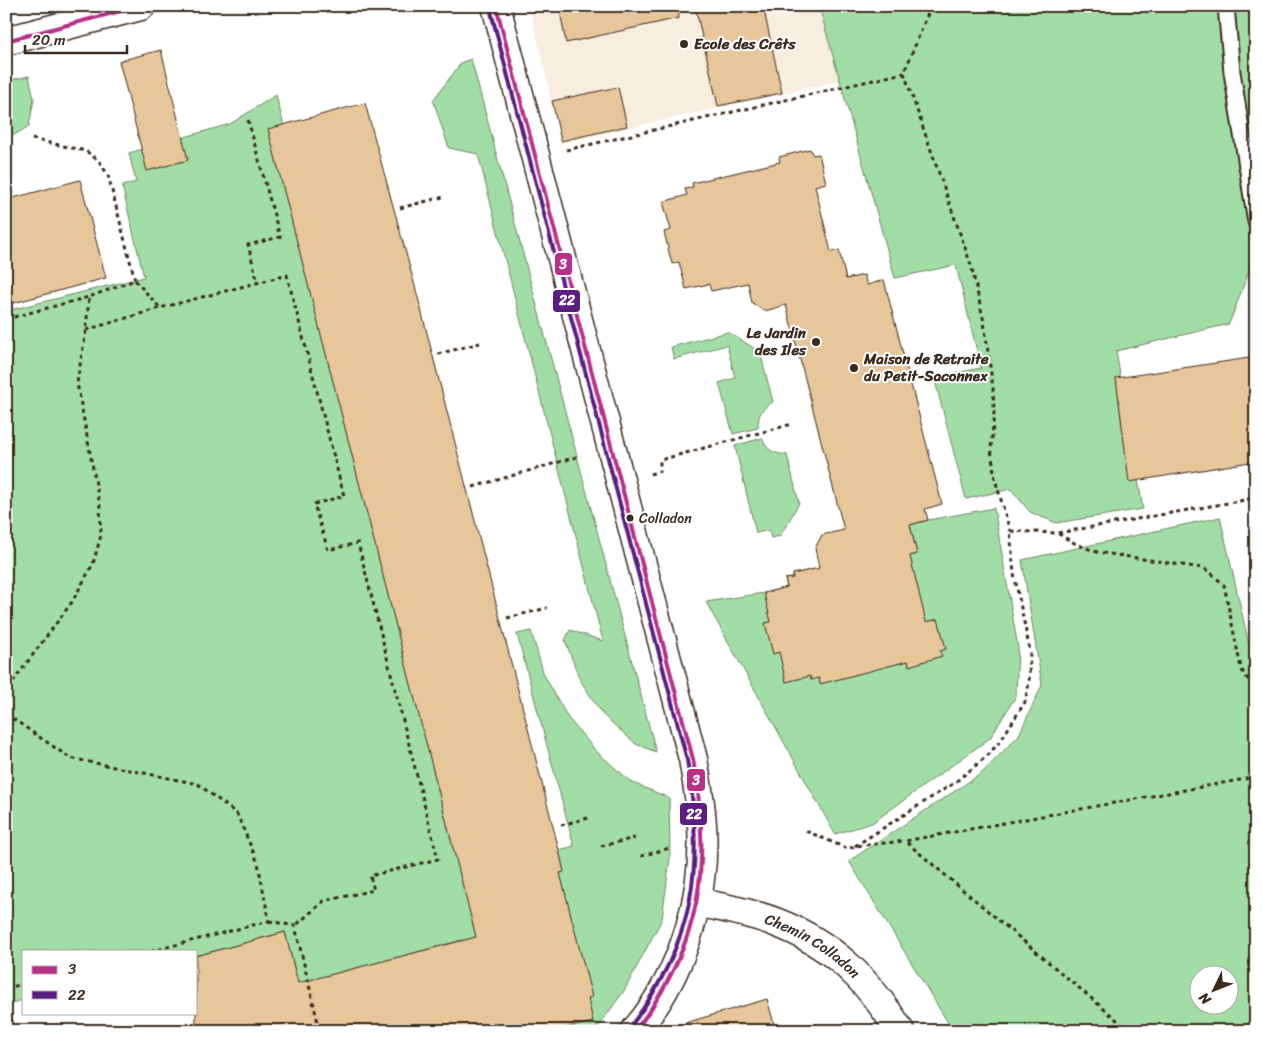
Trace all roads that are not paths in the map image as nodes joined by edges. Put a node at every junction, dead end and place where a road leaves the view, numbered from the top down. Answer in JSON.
{"nodes":[{"id":1,"x":141,"y":6,"type":"edge"},
{"id":2,"x":496,"y":6,"type":"edge"},
{"id":3,"x":1226,"y":6,"type":"edge"},
{"id":4,"x":6,"y":41,"type":"edge"},
{"id":5,"x":1256,"y":222,"type":"edge"},
{"id":6,"x":697,"y":902,"type":"junction"},
{"id":7,"x":635,"y":1031,"type":"edge"},
{"id":8,"x":900,"y":1031,"type":"edge"}],
"edges":[{"from":1,"to":4,"type":"street"},
{"from":2,"to":6,"type":"street"},
{"from":3,"to":5,"type":"lane"},
{"from":6,"to":7,"type":"street"},
{"from":6,"to":8,"type":"street","name":"Chemin Colladon"}]}
